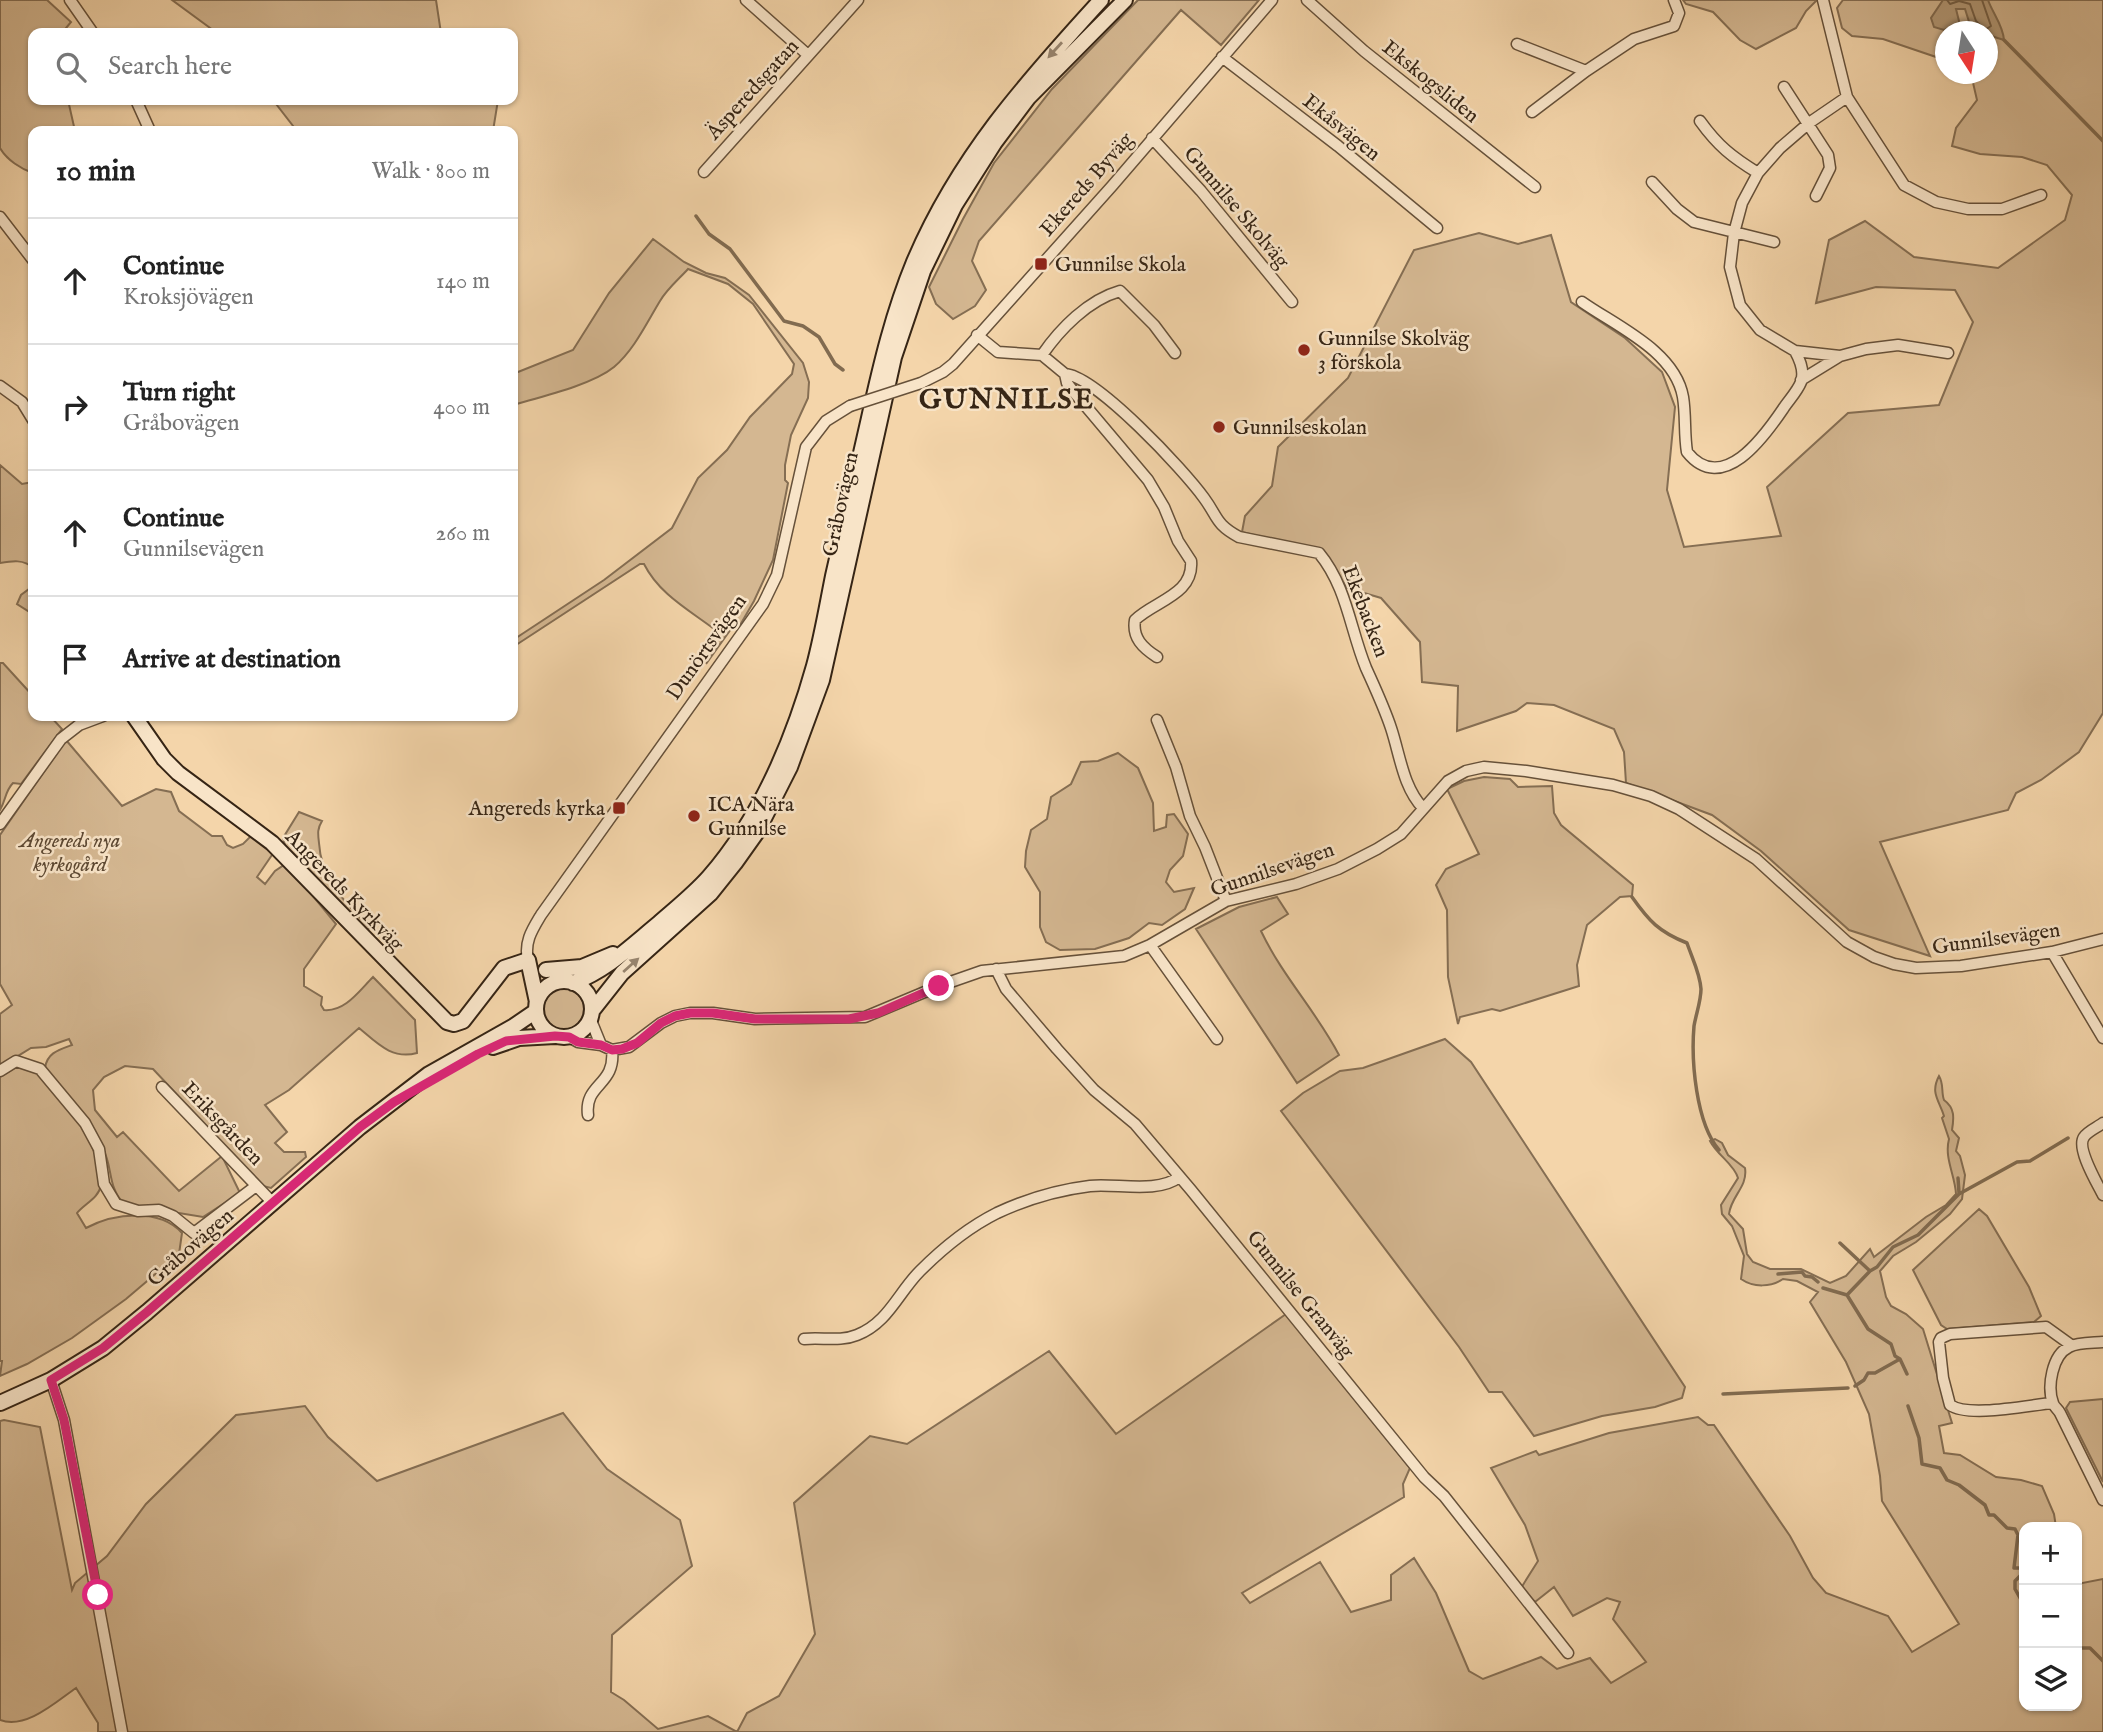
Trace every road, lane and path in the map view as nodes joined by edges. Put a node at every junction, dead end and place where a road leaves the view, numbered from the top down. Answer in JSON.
{"nodes":[{"id":1,"x":71,"y":0,"type":"edge"},
{"id":2,"x":746,"y":0,"type":"edge"},
{"id":3,"x":858,"y":0,"type":"edge"},
{"id":4,"x":1101,"y":0,"type":"edge"},
{"id":5,"x":1125,"y":0,"type":"edge"},
{"id":6,"x":1272,"y":0,"type":"edge"},
{"id":7,"x":1307,"y":0,"type":"edge"},
{"id":8,"x":1674,"y":0,"type":"edge"},
{"id":9,"x":1822,"y":0,"type":"edge"},
{"id":10,"x":90,"y":28,"type":"edge"},
{"id":11,"x":1517,"y":44,"type":"dead end"},
{"id":12,"x":808,"y":55,"type":"junction"},
{"id":13,"x":1223,"y":57,"type":"junction"},
{"id":14,"x":1586,"y":71,"type":"junction"},
{"id":15,"x":1784,"y":87,"type":"dead end"},
{"id":16,"x":1847,"y":97,"type":"junction"},
{"id":17,"x":138,"y":105,"type":"edge"},
{"id":18,"x":1532,"y":112,"type":"dead end"},
{"id":19,"x":1700,"y":121,"type":"dead end"},
{"id":20,"x":1809,"y":123,"type":"junction"},
{"id":21,"x":148,"y":126,"type":"edge"},
{"id":22,"x":1152,"y":138,"type":"junction"},
{"id":23,"x":704,"y":172,"type":"dead end"},
{"id":24,"x":1758,"y":173,"type":"junction"},
{"id":25,"x":1652,"y":182,"type":"dead end"},
{"id":26,"x":1535,"y":187,"type":"dead end"},
{"id":27,"x":2041,"y":195,"type":"dead end"},
{"id":28,"x":1816,"y":196,"type":"dead end"},
{"id":29,"x":0,"y":217,"type":"edge"},
{"id":30,"x":1437,"y":228,"type":"dead end"},
{"id":31,"x":1734,"y":233,"type":"junction"},
{"id":32,"x":1774,"y":242,"type":"dead end"},
{"id":33,"x":28,"y":253,"type":"edge"},
{"id":34,"x":1292,"y":302,"type":"dead end"},
{"id":35,"x":1582,"y":302,"type":"dead end"},
{"id":36,"x":977,"y":335,"type":"junction"},
{"id":37,"x":1795,"y":351,"type":"junction"},
{"id":38,"x":1175,"y":353,"type":"dead end"},
{"id":39,"x":1948,"y":353,"type":"dead end"},
{"id":40,"x":1042,"y":355,"type":"junction"},
{"id":41,"x":1840,"y":356,"type":"junction"},
{"id":42,"x":1065,"y":374,"type":"junction"},
{"id":43,"x":1801,"y":380,"type":"junction"},
{"id":44,"x":921,"y":383,"type":"joint"},
{"id":45,"x":0,"y":386,"type":"edge"},
{"id":46,"x":28,"y":412,"type":"edge"},
{"id":47,"x":1157,"y":657,"type":"dead end"},
{"id":48,"x":1157,"y":720,"type":"dead end"},
{"id":49,"x":88,"y":721,"type":"edge"},
{"id":50,"x":137,"y":721,"type":"edge"},
{"id":51,"x":1423,"y":808,"type":"junction"},
{"id":52,"x":0,"y":824,"type":"edge"},
{"id":53,"x":1226,"y":901,"type":"junction"},
{"id":54,"x":2103,"y":939,"type":"edge"},
{"id":55,"x":1150,"y":945,"type":"junction"},
{"id":56,"x":628,"y":949,"type":"junction"},
{"id":57,"x":2052,"y":952,"type":"junction"},
{"id":58,"x":529,"y":962,"type":"junction"},
{"id":59,"x":996,"y":969,"type":"junction"},
{"id":60,"x":545,"y":970,"type":"junction"},
{"id":61,"x":566,"y":982,"type":"junction"},
{"id":62,"x":536,"y":1006,"type":"junction"},
{"id":63,"x":591,"y":1015,"type":"junction"},
{"id":64,"x":562,"y":1036,"type":"junction"},
{"id":65,"x":2103,"y":1038,"type":"edge"},
{"id":66,"x":1217,"y":1039,"type":"dead end"},
{"id":67,"x":601,"y":1045,"type":"junction"},
{"id":68,"x":612,"y":1050,"type":"junction"},
{"id":69,"x":0,"y":1071,"type":"edge"},
{"id":70,"x":162,"y":1087,"type":"dead end"},
{"id":71,"x":394,"y":1102,"type":"junction"},
{"id":72,"x":587,"y":1115,"type":"dead end"},
{"id":73,"x":2103,"y":1123,"type":"edge"},
{"id":74,"x":1179,"y":1177,"type":"junction"},
{"id":75,"x":256,"y":1186,"type":"junction"},
{"id":76,"x":2103,"y":1195,"type":"edge"},
{"id":77,"x":273,"y":1203,"type":"junction"},
{"id":78,"x":804,"y":1339,"type":"dead end"},
{"id":79,"x":2103,"y":1342,"type":"edge"},
{"id":80,"x":2071,"y":1345,"type":"junction"},
{"id":81,"x":51,"y":1380,"type":"junction"},
{"id":82,"x":0,"y":1403,"type":"edge"},
{"id":83,"x":2053,"y":1403,"type":"junction"},
{"id":84,"x":2103,"y":1500,"type":"edge"},
{"id":85,"x":1568,"y":1653,"type":"dead end"},
{"id":86,"x":121,"y":1732,"type":"edge"}],
"edges":[{"from":1,"to":10,"type":"street"},
{"from":2,"to":12,"type":"street"},
{"from":3,"to":12,"type":"street","name":"Äsperedsgatan"},
{"from":4,"to":56,"type":"main road","name":"Gråbovägen","one_way":true},
{"from":63,"to":5,"type":"main road","name":"Gråbovägen","one_way":true},
{"from":6,"to":13,"type":"street","name":"Ekereds Byväg"},
{"from":7,"to":26,"type":"street","name":"Ekskogsliden"},
{"from":8,"to":14,"type":"street"},
{"from":9,"to":16,"type":"street"},
{"from":11,"to":14,"type":"street"},
{"from":12,"to":23,"type":"street","name":"Äsperedsgatan"},
{"from":13,"to":22,"type":"street","name":"Ekereds Byväg"},
{"from":13,"to":30,"type":"street","name":"Ekåsvägen"},
{"from":14,"to":18,"type":"street"},
{"from":15,"to":20,"type":"street"},
{"from":16,"to":20,"type":"street"},
{"from":16,"to":27,"type":"street"},
{"from":17,"to":21,"type":"street"},
{"from":19,"to":24,"type":"street"},
{"from":20,"to":24,"type":"street"},
{"from":20,"to":28,"type":"street"},
{"from":22,"to":34,"type":"street","name":"Gunnilse Skolväg"},
{"from":22,"to":36,"type":"street","name":"Ekereds Byväg"},
{"from":24,"to":31,"type":"street"},
{"from":25,"to":31,"type":"street"},
{"from":29,"to":33,"type":"street"},
{"from":31,"to":32,"type":"street"},
{"from":31,"to":37,"type":"street"},
{"from":35,"to":43,"type":"street"},
{"from":36,"to":40,"type":"street"},
{"from":36,"to":44,"type":"street","name":"Ekereds Byväg"},
{"from":37,"to":41,"type":"street"},
{"from":37,"to":43,"type":"street"},
{"from":38,"to":40,"type":"street"},
{"from":39,"to":41,"type":"street"},
{"from":40,"to":42,"type":"street"},
{"from":41,"to":43,"type":"street"},
{"from":42,"to":47,"type":"street"},
{"from":42,"to":51,"type":"street","name":"Ekebacken"},
{"from":44,"to":58,"type":"street","name":"Dunörtsvägen","bridge":true},
{"from":45,"to":46,"type":"street"},
{"from":48,"to":53,"type":"street"},
{"from":49,"to":52,"type":"street"},
{"from":50,"to":58,"type":"main road","name":"Angereds Kyrkväg"},
{"from":51,"to":53,"type":"street","name":"Gunnilsevägen"},
{"from":51,"to":57,"type":"street","name":"Gunnilsevägen"},
{"from":53,"to":55,"type":"street","name":"Gunnilsevägen"},
{"from":54,"to":57,"type":"street","name":"Gunnilsevägen"},
{"from":55,"to":59,"type":"street","name":"Gunnilsevägen"},
{"from":55,"to":66,"type":"street"},
{"from":56,"to":60,"type":"main road"},
{"from":56,"to":61,"type":"main road","name":"Gråbovägen"},
{"from":57,"to":65,"type":"street"},
{"from":58,"to":60,"type":"main road"},
{"from":58,"to":62,"type":"main road","name":"Dunörtsvägen"},
{"from":59,"to":68,"type":"street","name":"Gunnilsevägen"},
{"from":59,"to":74,"type":"street","name":"Gunnilse Granväg"},
{"from":60,"to":61,"type":"main road"},
{"from":61,"to":62,"type":"main road"},
{"from":61,"to":63,"type":"main road"},
{"from":62,"to":64,"type":"main road"},
{"from":62,"to":71,"type":"main road","name":"Gråbovägen"},
{"from":63,"to":64,"type":"main road"},
{"from":63,"to":67,"type":"street"},
{"from":64,"to":67,"type":"street"},
{"from":64,"to":71,"type":"main road","name":"Gråbovägen"},
{"from":67,"to":68,"type":"street"},
{"from":68,"to":72,"type":"street"},
{"from":69,"to":75,"type":"street","name":"Eriksgården"},
{"from":70,"to":75,"type":"street","name":"Eriksgården"},
{"from":71,"to":77,"type":"main road","name":"Gråbovägen"},
{"from":73,"to":76,"type":"street"},
{"from":74,"to":78,"type":"street"},
{"from":74,"to":85,"type":"street","name":"Gunnilse Granväg"},
{"from":75,"to":77,"type":"street","name":"Eriksgården"},
{"from":77,"to":81,"type":"main road","name":"Gråbovägen"},
{"from":79,"to":80,"type":"street"},
{"from":80,"to":83,"type":"street"},
{"from":80,"to":83,"type":"street"},
{"from":81,"to":82,"type":"main road","name":"Gråbovägen"},
{"from":81,"to":86,"type":"street"},
{"from":83,"to":84,"type":"street"}]}
